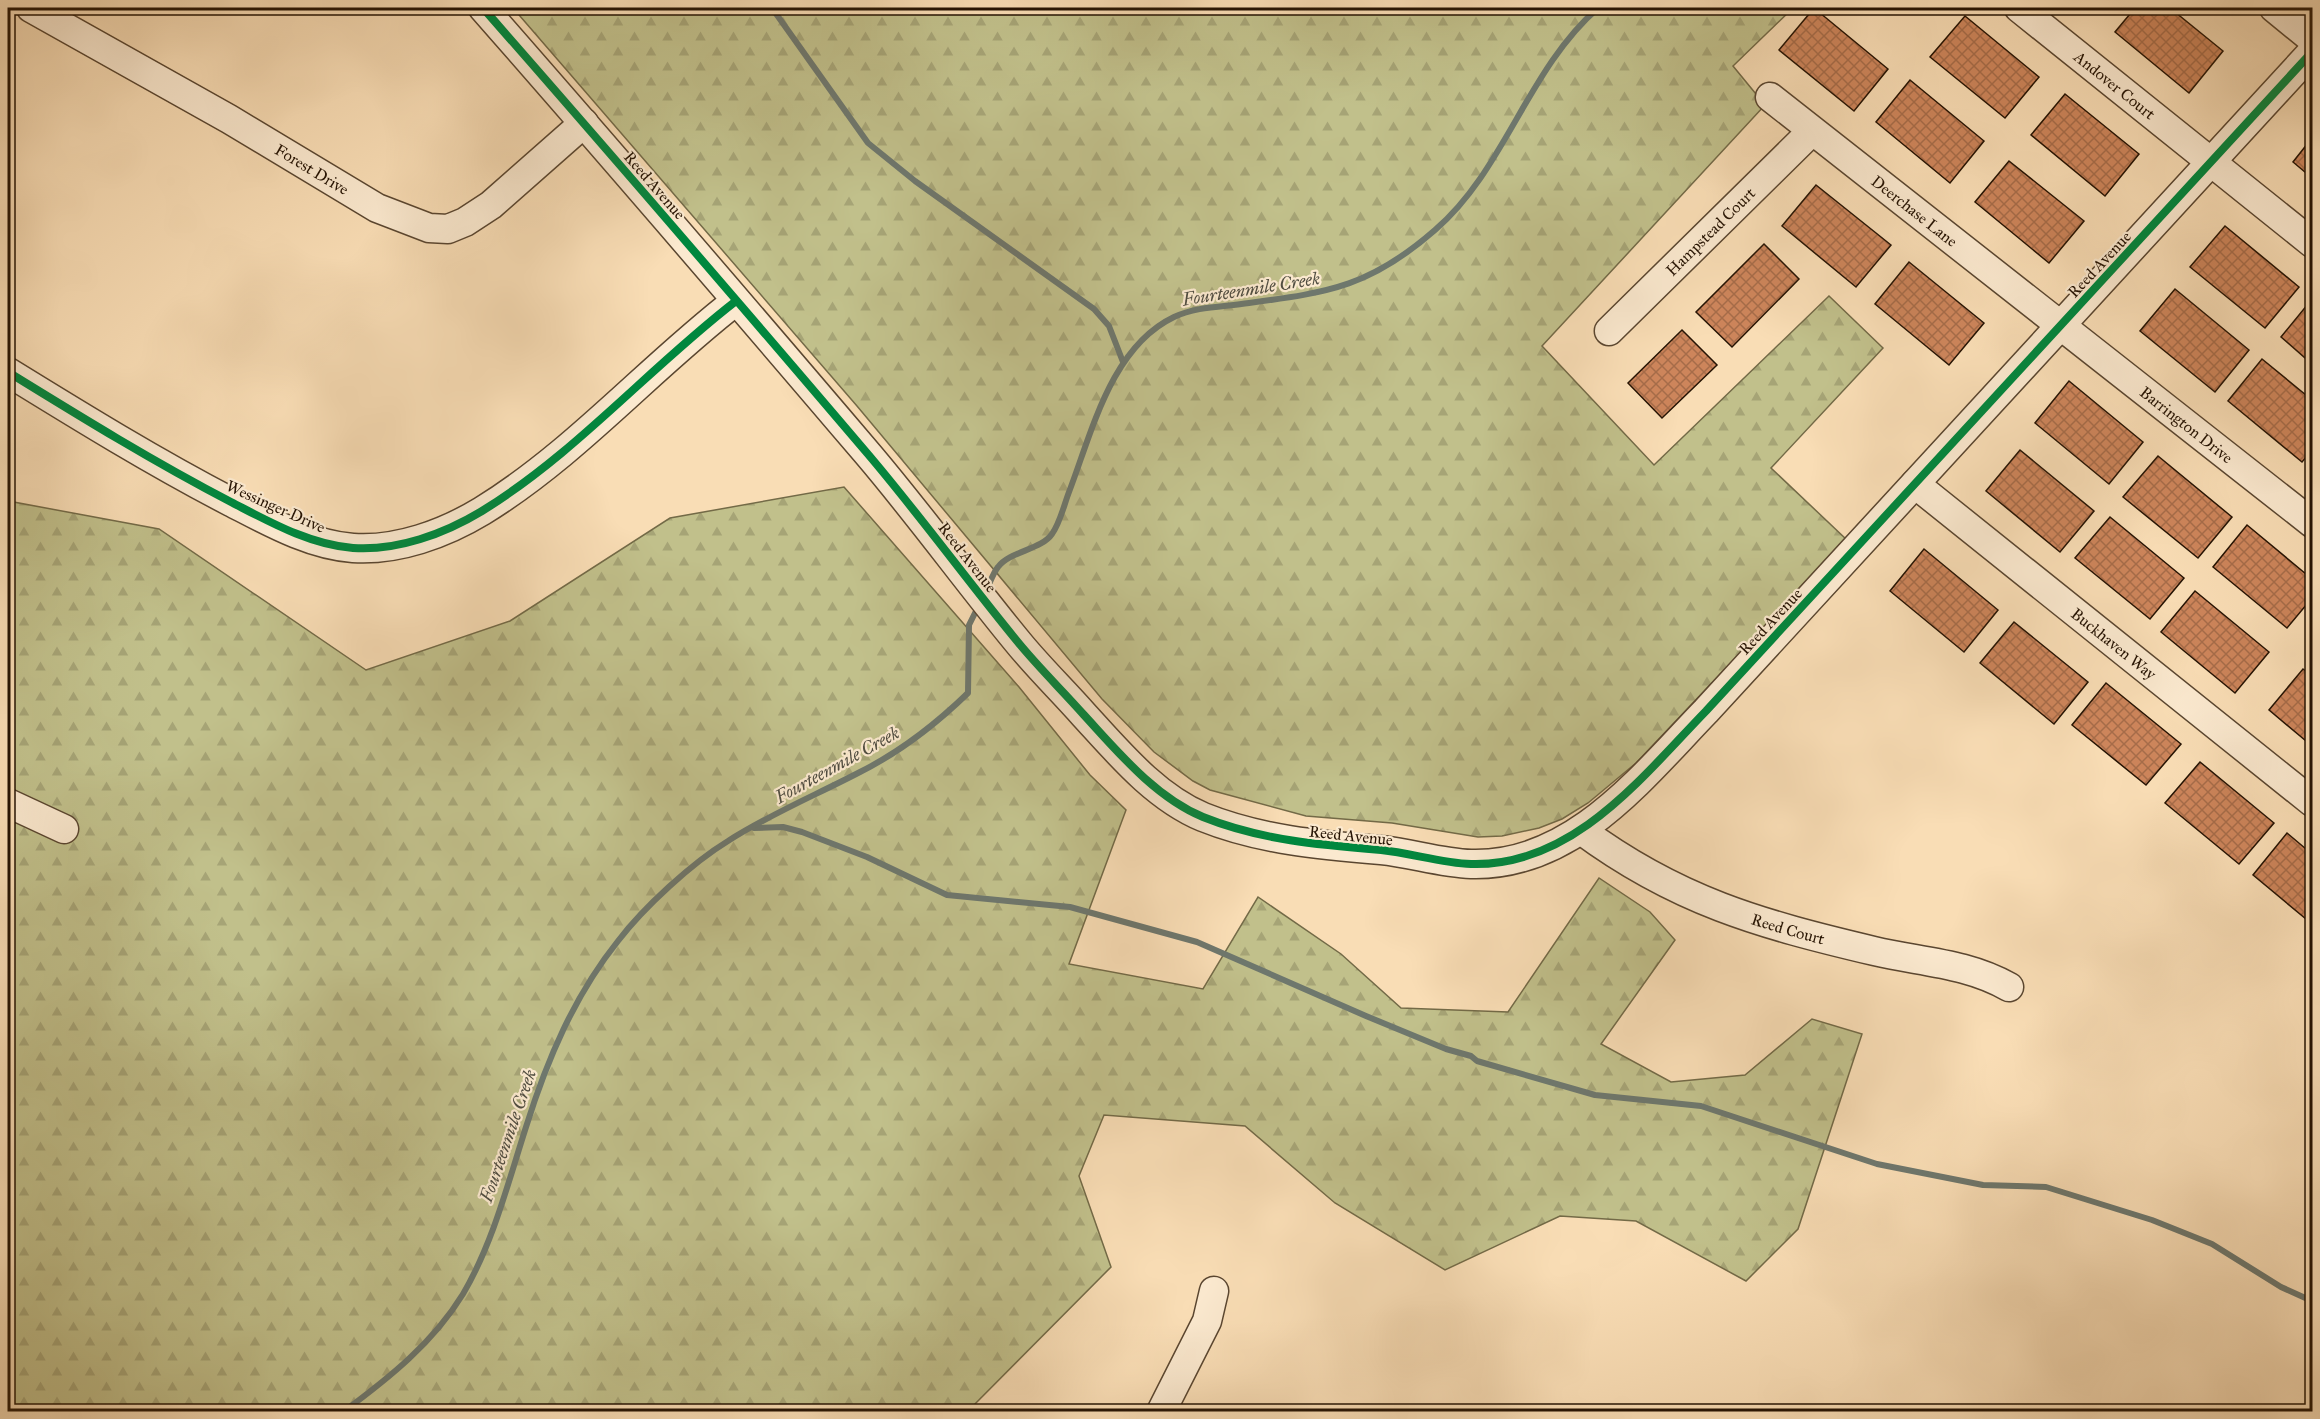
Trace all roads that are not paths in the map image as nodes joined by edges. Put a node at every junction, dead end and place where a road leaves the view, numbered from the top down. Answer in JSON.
{"nodes":[{"id":1,"x":31,"y":8,"type":"edge"},
{"id":2,"x":483,"y":8,"type":"edge"},
{"id":3,"x":2019,"y":8,"type":"edge"},
{"id":4,"x":2274,"y":8,"type":"edge"},
{"id":5,"x":2313,"y":39,"type":"edge"},
{"id":6,"x":2313,"y":52,"type":"edge"},
{"id":7,"x":1770,"y":97,"type":"dead end"},
{"id":8,"x":584,"y":123,"type":"junction"},
{"id":9,"x":1811,"y":132,"type":"junction"},
{"id":10,"x":2211,"y":162,"type":"junction"},
{"id":11,"x":2313,"y":243,"type":"edge"},
{"id":12,"x":736,"y":301,"type":"junction"},
{"id":13,"x":2062,"y":324,"type":"junction"},
{"id":14,"x":1609,"y":331,"type":"dead end"},
{"id":15,"x":8,"y":372,"type":"edge"},
{"id":16,"x":1915,"y":484,"type":"junction"},
{"id":17,"x":2313,"y":523,"type":"edge"},
{"id":18,"x":2313,"y":802,"type":"edge"},
{"id":19,"x":8,"y":803,"type":"edge"},
{"id":20,"x":64,"y":829,"type":"dead end"},
{"id":21,"x":1581,"y":830,"type":"junction"},
{"id":22,"x":2010,"y":987,"type":"dead end"},
{"id":23,"x":1214,"y":1291,"type":"dead end"},
{"id":24,"x":1161,"y":1412,"type":"edge"}],
"edges":[{"from":1,"to":8,"type":"street","name":"Forest Drive"},
{"from":2,"to":8,"type":"street","name":"Reed Avenue"},
{"from":3,"to":10,"type":"street","name":"Andover Court"},
{"from":4,"to":5,"type":"street"},
{"from":6,"to":10,"type":"street","name":"Reed Avenue"},
{"from":7,"to":9,"type":"street","name":"Deerchase Lane"},
{"from":8,"to":12,"type":"street","name":"Reed Avenue"},
{"from":9,"to":13,"type":"street","name":"Deerchase Lane"},
{"from":9,"to":14,"type":"street","name":"Hampstead Court"},
{"from":10,"to":11,"type":"street","name":"Andover Court"},
{"from":10,"to":13,"type":"street","name":"Reed Avenue"},
{"from":12,"to":15,"type":"street","name":"Wessinger Drive"},
{"from":12,"to":21,"type":"street","name":"Reed Avenue"},
{"from":13,"to":16,"type":"street","name":"Reed Avenue"},
{"from":13,"to":17,"type":"street","name":"Barrington Drive"},
{"from":16,"to":18,"type":"street","name":"Buckhaven Way"},
{"from":16,"to":21,"type":"street","name":"Reed Avenue"},
{"from":19,"to":20,"type":"street"},
{"from":21,"to":22,"type":"street","name":"Reed Court"},
{"from":23,"to":24,"type":"street"}]}
